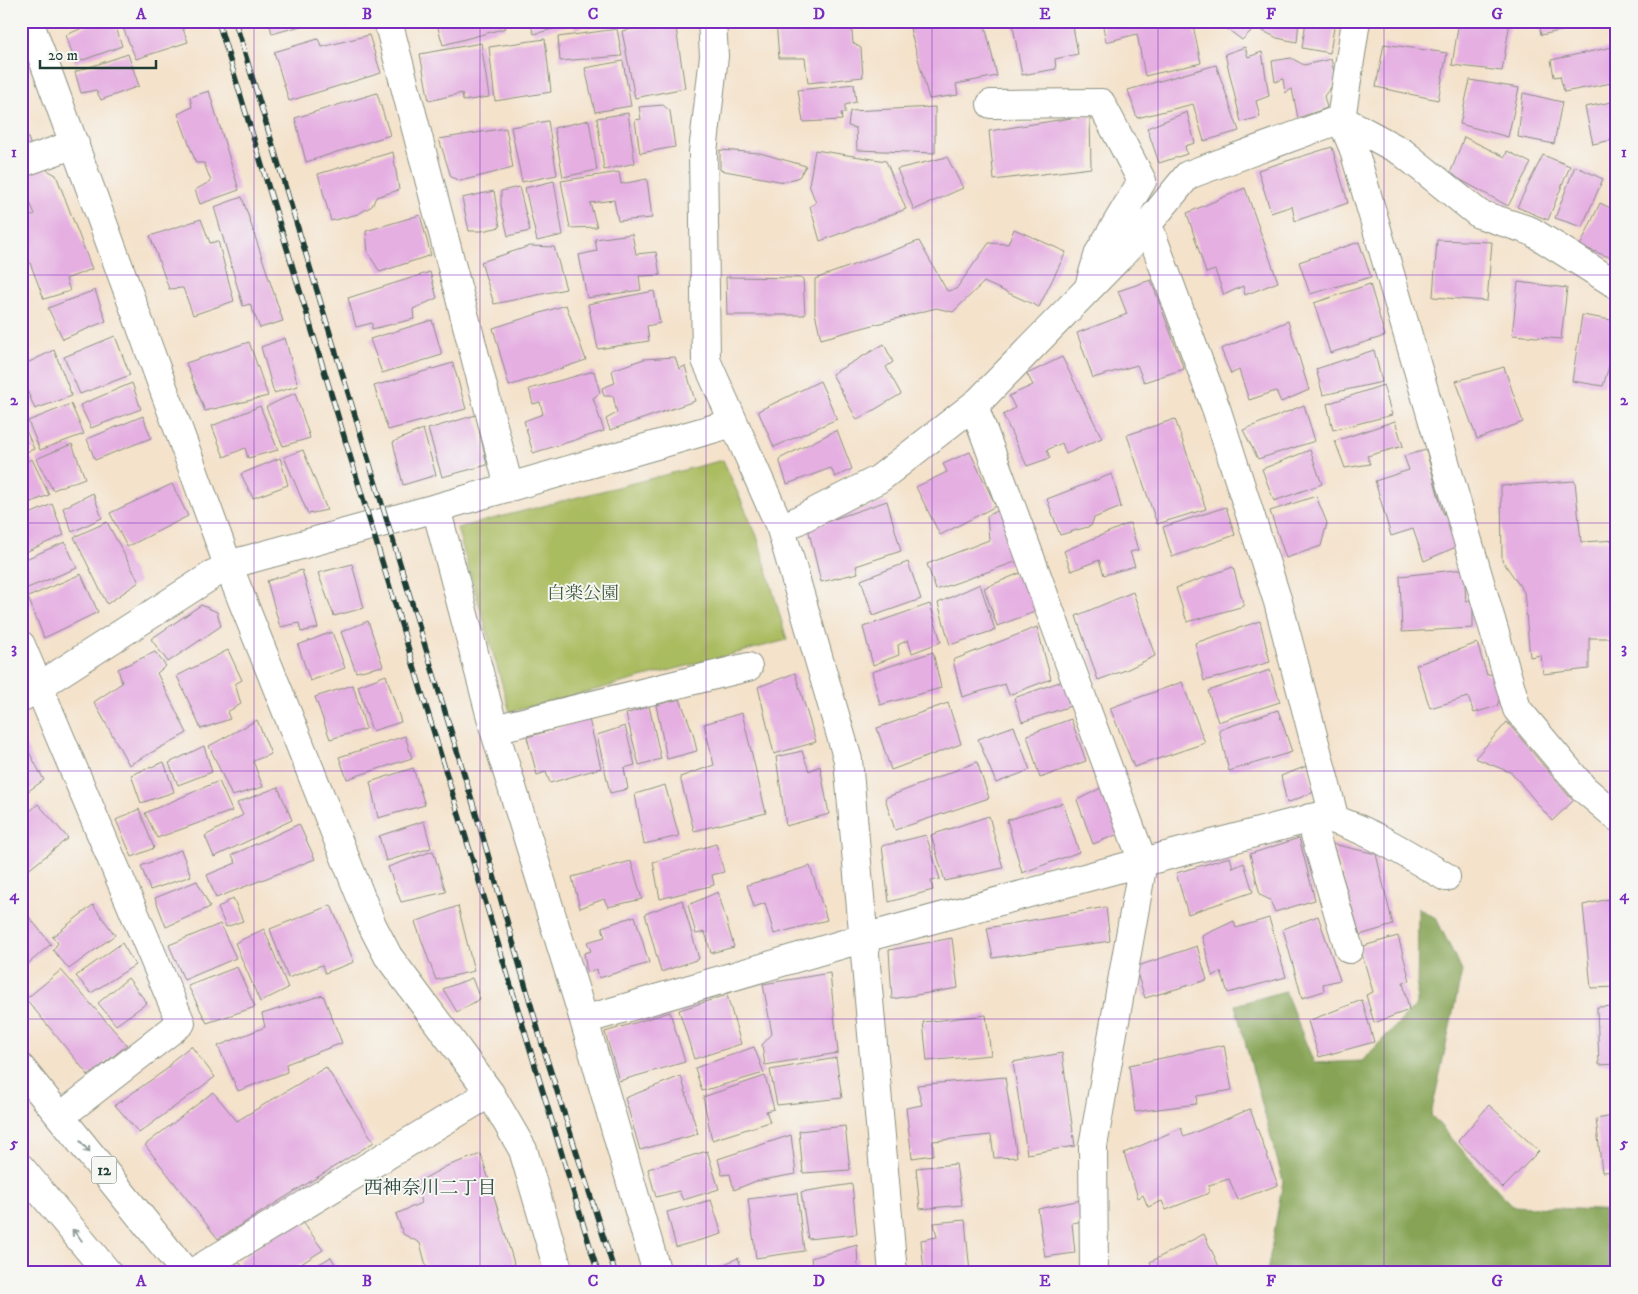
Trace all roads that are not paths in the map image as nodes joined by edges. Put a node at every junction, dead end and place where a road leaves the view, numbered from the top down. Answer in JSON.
{"nodes":[{"id":1,"x":29,"y":21,"type":"edge"},
{"id":2,"x":388,"y":21,"type":"edge"},
{"id":3,"x":712,"y":21,"type":"edge"},
{"id":4,"x":1356,"y":21,"type":"edge"},
{"id":5,"x":990,"y":104,"type":"dead end"},
{"id":6,"x":1341,"y":119,"type":"junction"},
{"id":7,"x":75,"y":144,"type":"junction"},
{"id":8,"x":21,"y":163,"type":"edge"},
{"id":9,"x":1148,"y":225,"type":"junction"},
{"id":10,"x":1617,"y":285,"type":"edge"},
{"id":11,"x":1088,"y":290,"type":"junction"},
{"id":12,"x":974,"y":406,"type":"junction"},
{"id":13,"x":733,"y":423,"type":"junction"},
{"id":14,"x":509,"y":487,"type":"junction"},
{"id":15,"x":436,"y":508,"type":"junction"},
{"id":16,"x":781,"y":529,"type":"junction"},
{"id":17,"x":228,"y":565,"type":"junction"},
{"id":18,"x":21,"y":645,"type":"edge"},
{"id":19,"x":748,"y":667,"type":"dead end"},
{"id":20,"x":30,"y":693,"type":"edge"},
{"id":21,"x":494,"y":729,"type":"junction"},
{"id":22,"x":1617,"y":817,"type":"edge"},
{"id":23,"x":1322,"y":819,"type":"junction"},
{"id":24,"x":1143,"y":862,"type":"junction"},
{"id":25,"x":1446,"y":877,"type":"dead end"},
{"id":26,"x":864,"y":938,"type":"junction"},
{"id":27,"x":1349,"y":949,"type":"dead end"},
{"id":28,"x":584,"y":1020,"type":"junction"},
{"id":29,"x":21,"y":1068,"type":"edge"},
{"id":30,"x":490,"y":1093,"type":"junction"},
{"id":31,"x":61,"y":1116,"type":"junction"},
{"id":32,"x":21,"y":1168,"type":"edge"},
{"id":33,"x":108,"y":1273,"type":"edge"},
{"id":34,"x":186,"y":1273,"type":"edge"},
{"id":35,"x":192,"y":1273,"type":"edge"},
{"id":36,"x":559,"y":1273,"type":"edge"},
{"id":37,"x":657,"y":1273,"type":"edge"},
{"id":38,"x":893,"y":1273,"type":"edge"},
{"id":39,"x":1094,"y":1273,"type":"edge"}],
"edges":[{"from":1,"to":7,"type":"street"},
{"from":2,"to":14,"type":"street"},
{"from":3,"to":13,"type":"street"},
{"from":4,"to":6,"type":"street"},
{"from":5,"to":11,"type":"street"},
{"from":6,"to":9,"type":"street"},
{"from":6,"to":10,"type":"street"},
{"from":6,"to":22,"type":"street"},
{"from":7,"to":8,"type":"street"},
{"from":7,"to":17,"type":"street"},
{"from":9,"to":11,"type":"street"},
{"from":9,"to":23,"type":"street"},
{"from":11,"to":12,"type":"street"},
{"from":12,"to":16,"type":"street"},
{"from":12,"to":24,"type":"street"},
{"from":13,"to":14,"type":"street"},
{"from":13,"to":16,"type":"street"},
{"from":14,"to":15,"type":"street"},
{"from":15,"to":17,"type":"street"},
{"from":15,"to":21,"type":"street"},
{"from":16,"to":26,"type":"street"},
{"from":17,"to":20,"type":"street"},
{"from":17,"to":30,"type":"street"},
{"from":18,"to":20,"type":"street"},
{"from":19,"to":21,"type":"street"},
{"from":20,"to":31,"type":"street"},
{"from":21,"to":28,"type":"street"},
{"from":23,"to":24,"type":"street"},
{"from":23,"to":25,"type":"street"},
{"from":23,"to":27,"type":"street"},
{"from":24,"to":26,"type":"street"},
{"from":24,"to":39,"type":"street"},
{"from":26,"to":28,"type":"street"},
{"from":26,"to":38,"type":"street"},
{"from":28,"to":37,"type":"street"},
{"from":29,"to":31,"type":"street","number":"12"},
{"from":30,"to":35,"type":"street"},
{"from":30,"to":36,"type":"street"},
{"from":31,"to":34,"type":"street","number":"12","one_way":true},
{"from":33,"to":32,"type":"street","one_way":true}]}
